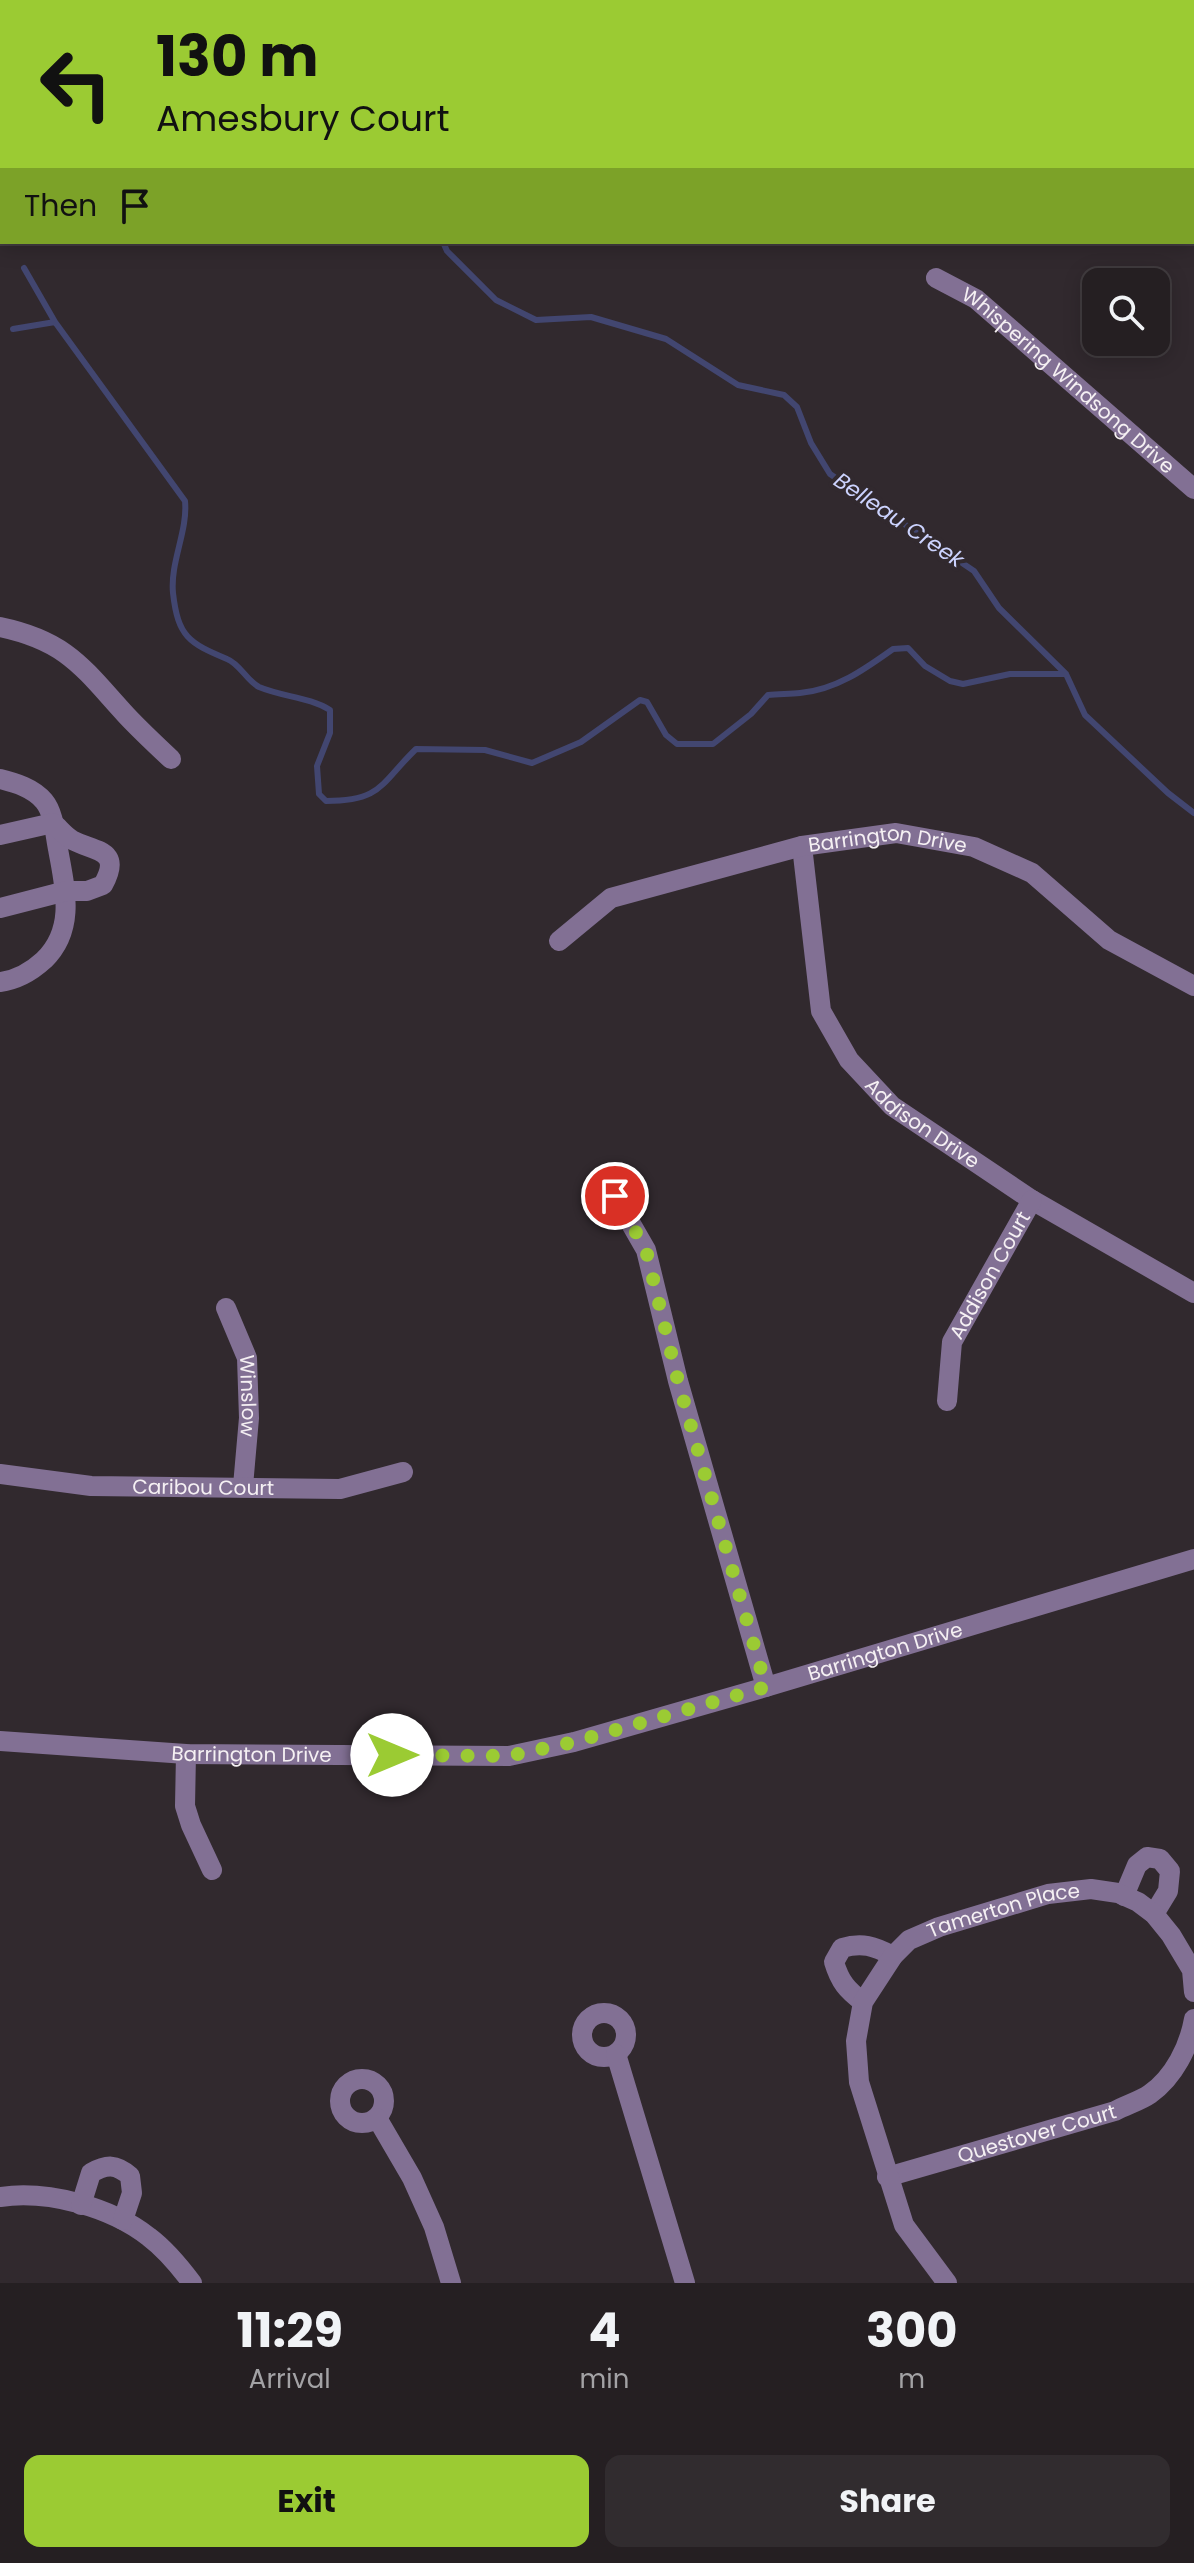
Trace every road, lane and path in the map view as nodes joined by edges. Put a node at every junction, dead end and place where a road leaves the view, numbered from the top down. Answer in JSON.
{"nodes":[{"id":1,"x":936,"y":278,"type":"dead end"},
{"id":2,"x":1194,"y":489,"type":"edge"},
{"id":3,"x":0,"y":627,"type":"edge"},
{"id":4,"x":171,"y":759,"type":"dead end"},
{"id":5,"x":0,"y":779,"type":"edge"},
{"id":6,"x":53,"y":823,"type":"junction"},
{"id":7,"x":0,"y":835,"type":"edge"},
{"id":8,"x":802,"y":846,"type":"junction"},
{"id":9,"x":66,"y":891,"type":"junction"},
{"id":10,"x":0,"y":908,"type":"edge"},
{"id":11,"x":559,"y":941,"type":"dead end"},
{"id":12,"x":0,"y":982,"type":"edge"},
{"id":13,"x":1194,"y":986,"type":"edge"},
{"id":14,"x":615,"y":1196,"type":"dead end"},
{"id":15,"x":1032,"y":1200,"type":"junction"},
{"id":16,"x":1194,"y":1293,"type":"edge"},
{"id":17,"x":226,"y":1308,"type":"dead end"},
{"id":18,"x":947,"y":1401,"type":"dead end"},
{"id":19,"x":403,"y":1472,"type":"dead end"},
{"id":20,"x":0,"y":1474,"type":"edge"},
{"id":21,"x":243,"y":1486,"type":"junction"},
{"id":22,"x":1194,"y":1559,"type":"edge"},
{"id":23,"x":766,"y":1687,"type":"junction"},
{"id":24,"x":0,"y":1741,"type":"edge"},
{"id":25,"x":186,"y":1754,"type":"junction"},
{"id":26,"x":212,"y":1870,"type":"dead end"},
{"id":27,"x":1124,"y":1896,"type":"junction"},
{"id":28,"x":1154,"y":1914,"type":"junction"},
{"id":29,"x":893,"y":1956,"type":"junction"},
{"id":30,"x":1194,"y":1992,"type":"edge"},
{"id":31,"x":863,"y":2002,"type":"junction"},
{"id":32,"x":1194,"y":2019,"type":"edge"},
{"id":33,"x":616,"y":2054,"type":"dead end"},
{"id":34,"x":377,"y":2118,"type":"dead end"},
{"id":35,"x":887,"y":2177,"type":"junction"},
{"id":36,"x":0,"y":2197,"type":"edge"},
{"id":37,"x":81,"y":2205,"type":"junction"},
{"id":38,"x":123,"y":2220,"type":"junction"},
{"id":39,"x":192,"y":2283,"type":"edge"},
{"id":40,"x":451,"y":2283,"type":"edge"},
{"id":41,"x":685,"y":2283,"type":"edge"},
{"id":42,"x":947,"y":2283,"type":"edge"}],
"edges":[{"from":1,"to":2,"type":"street","name":"Whispering Windsong Drive"},
{"from":3,"to":4,"type":"street"},
{"from":5,"to":6,"type":"street"},
{"from":6,"to":7,"type":"street"},
{"from":6,"to":9,"type":"street"},
{"from":6,"to":9,"type":"street"},
{"from":8,"to":11,"type":"street","name":"Barrington Drive"},
{"from":8,"to":13,"type":"street","name":"Barrington Drive"},
{"from":8,"to":15,"type":"street","name":"Addison Drive"},
{"from":9,"to":10,"type":"street"},
{"from":9,"to":12,"type":"street"},
{"from":14,"to":23,"type":"street"},
{"from":15,"to":16,"type":"street","name":"Addison Drive"},
{"from":15,"to":18,"type":"street","name":"Addison Court"},
{"from":17,"to":21,"type":"street","name":"Winslow"},
{"from":19,"to":21,"type":"street","name":"Caribou Court"},
{"from":20,"to":21,"type":"street","name":"Caribou Court"},
{"from":22,"to":23,"type":"street","name":"Barrington Drive"},
{"from":23,"to":25,"type":"street","name":"Barrington Drive"},
{"from":24,"to":25,"type":"street","name":"Barrington Drive"},
{"from":25,"to":26,"type":"street"},
{"from":27,"to":28,"type":"street","name":"Tamerton Place"},
{"from":27,"to":28,"type":"street"},
{"from":27,"to":29,"type":"street","name":"Tamerton Place"},
{"from":28,"to":30,"type":"street","name":"Tamerton Place"},
{"from":29,"to":31,"type":"street","name":"Tamerton Place"},
{"from":29,"to":31,"type":"street"},
{"from":31,"to":35,"type":"street","name":"Tamerton Place"},
{"from":32,"to":35,"type":"street","name":"Questover Court"},
{"from":33,"to":41,"type":"street"},
{"from":34,"to":40,"type":"street"},
{"from":35,"to":42,"type":"street","name":"Tamerton Place"},
{"from":36,"to":37,"type":"street"},
{"from":37,"to":38,"type":"street"},
{"from":37,"to":38,"type":"street"},
{"from":38,"to":39,"type":"street"}]}
